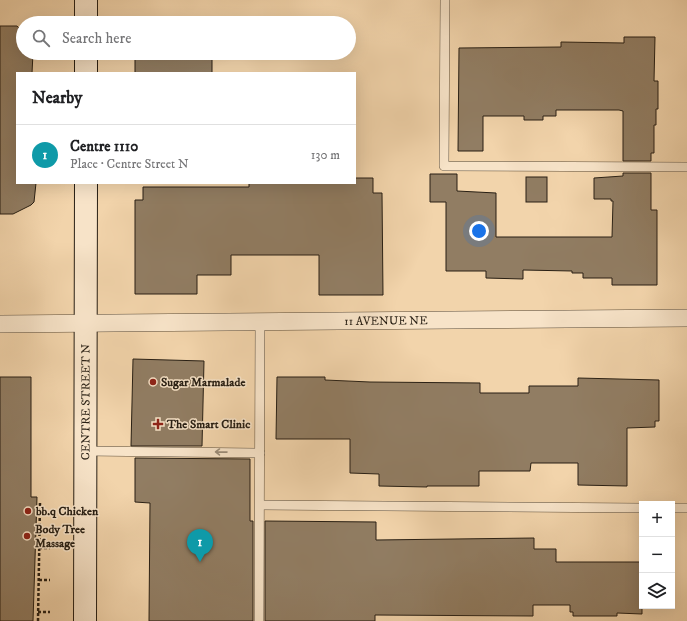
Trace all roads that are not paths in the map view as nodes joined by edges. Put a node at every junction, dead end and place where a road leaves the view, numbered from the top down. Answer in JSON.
{"nodes":[{"id":1,"x":86,"y":0,"type":"edge"},
{"id":2,"x":445,"y":0,"type":"edge"},
{"id":3,"x":86,"y":16,"type":"edge"},
{"id":4,"x":86,"y":60,"type":"edge"},
{"id":5,"x":86,"y":72,"type":"edge"},
{"id":6,"x":687,"y":167,"type":"edge"},
{"id":7,"x":86,"y":184,"type":"edge"},
{"id":8,"x":687,"y":318,"type":"edge"},
{"id":9,"x":260,"y":320,"type":"junction"},
{"id":10,"x":86,"y":323,"type":"junction"},
{"id":11,"x":0,"y":324,"type":"edge"},
{"id":12,"x":86,"y":451,"type":"junction"},
{"id":13,"x":260,"y":453,"type":"junction"},
{"id":14,"x":260,"y":505,"type":"junction"},
{"id":15,"x":639,"y":508,"type":"edge"},
{"id":16,"x":675,"y":508,"type":"edge"},
{"id":17,"x":687,"y":508,"type":"edge"},
{"id":18,"x":85,"y":621,"type":"edge"},
{"id":19,"x":259,"y":621,"type":"edge"}],
"edges":[{"from":1,"to":3,"type":"main road"},
{"from":2,"to":6,"type":"lane"},
{"from":4,"to":5,"type":"main road"},
{"from":7,"to":10,"type":"main road","name":"CENTRE STREET N"},
{"from":8,"to":9,"type":"street","name":"11 AVENUE NE"},
{"from":9,"to":10,"type":"street","name":"11 AVENUE NE"},
{"from":9,"to":13,"type":"lane"},
{"from":10,"to":11,"type":"street","name":"11 AVENUE NE"},
{"from":10,"to":12,"type":"main road","name":"CENTRE STREET N"},
{"from":13,"to":12,"type":"lane","one_way":true},
{"from":12,"to":18,"type":"main road","name":"CENTRE STREET N"},
{"from":13,"to":14,"type":"lane"},
{"from":14,"to":15,"type":"lane"},
{"from":14,"to":19,"type":"lane"},
{"from":16,"to":17,"type":"lane"}]}
